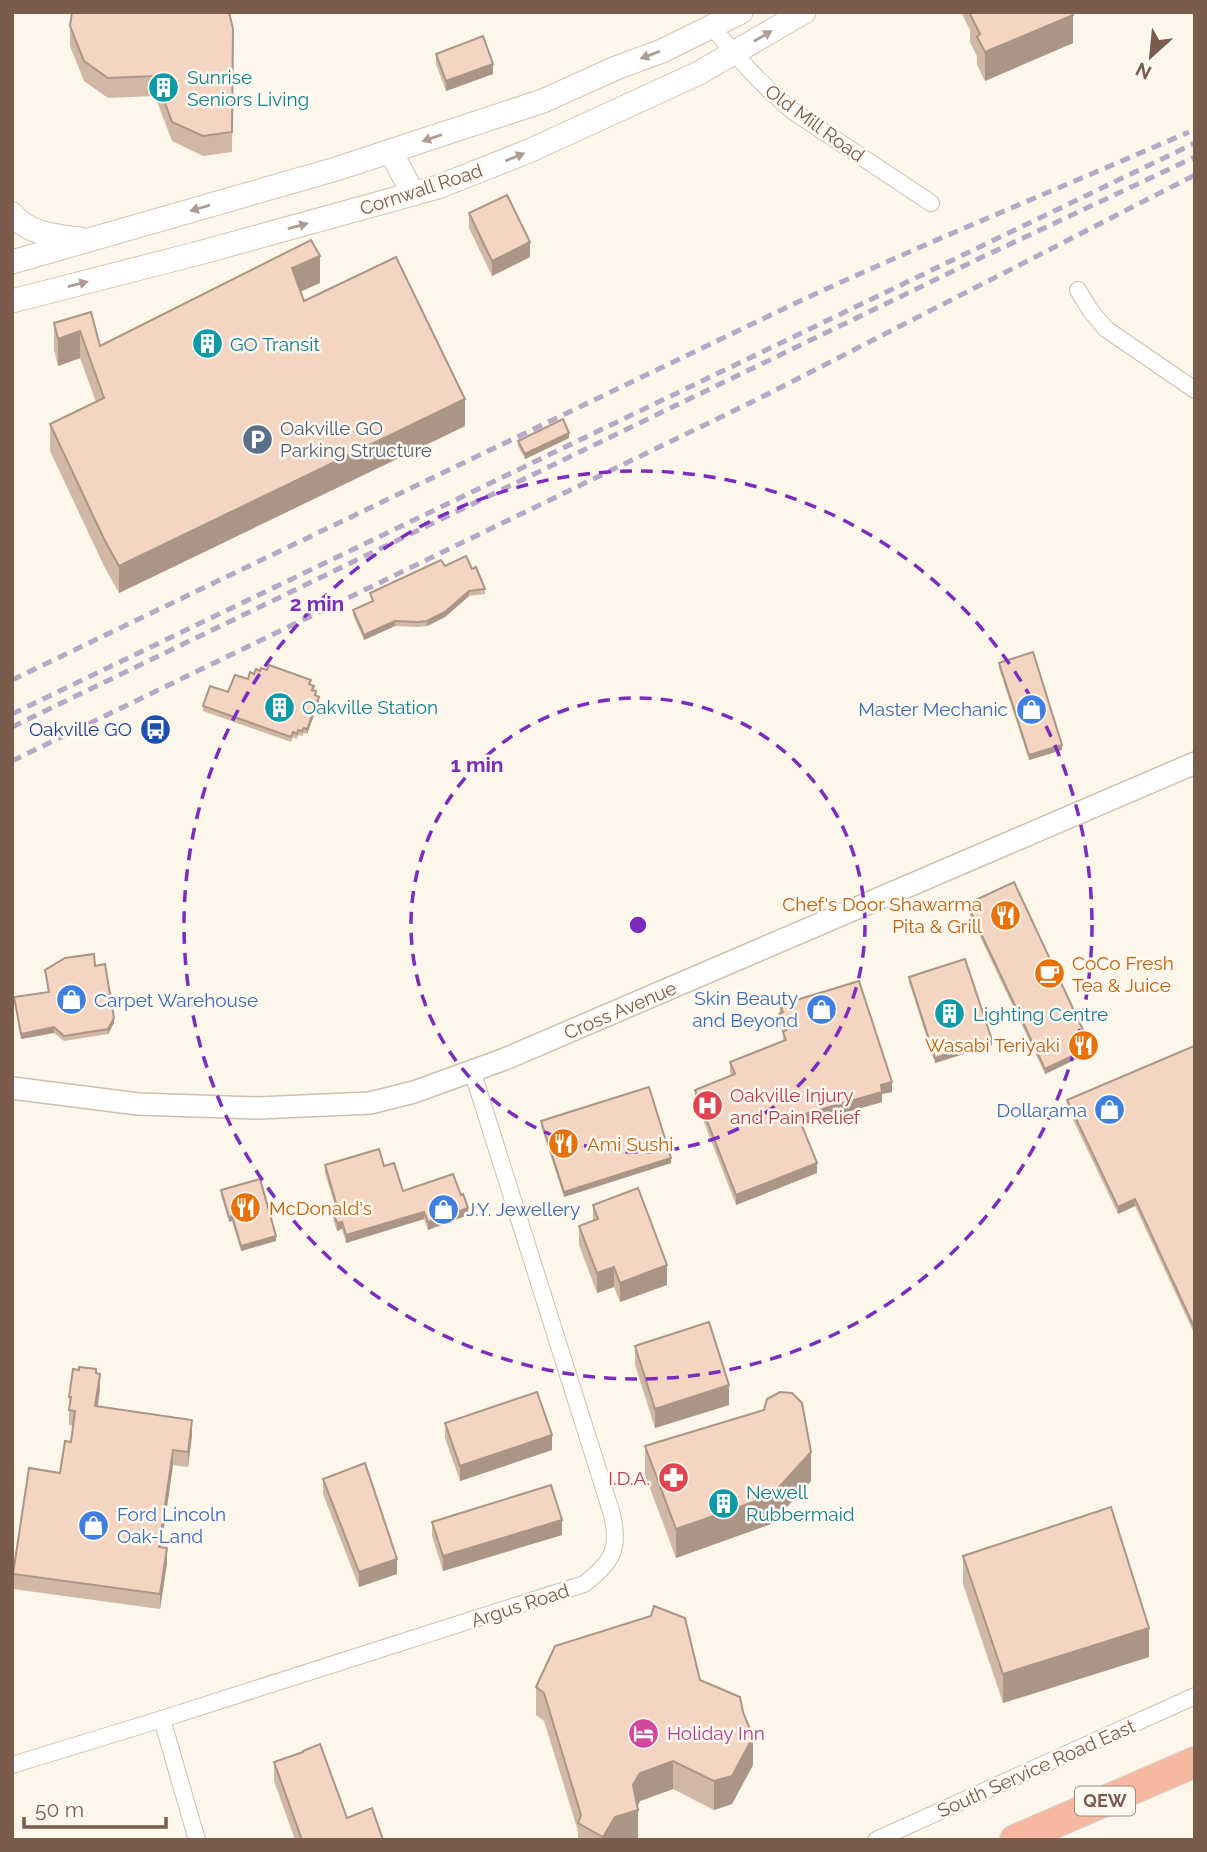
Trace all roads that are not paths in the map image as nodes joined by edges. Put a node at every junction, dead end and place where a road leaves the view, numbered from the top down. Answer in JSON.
{"nodes":[{"id":1,"x":741,"y":12,"type":"edge"},
{"id":2,"x":804,"y":12,"type":"edge"},
{"id":3,"x":712,"y":27,"type":"junction"},
{"id":4,"x":734,"y":53,"type":"junction"},
{"id":5,"x":391,"y":152,"type":"junction"},
{"id":6,"x":413,"y":194,"type":"junction"},
{"id":7,"x":931,"y":203,"type":"dead end"},
{"id":8,"x":12,"y":214,"type":"edge"},
{"id":9,"x":90,"y":240,"type":"junction"},
{"id":10,"x":12,"y":262,"type":"edge"},
{"id":11,"x":1078,"y":290,"type":"dead end"},
{"id":12,"x":12,"y":301,"type":"edge"},
{"id":13,"x":1195,"y":390,"type":"edge"},
{"id":14,"x":1195,"y":763,"type":"edge"},
{"id":15,"x":472,"y":1070,"type":"junction"},
{"id":16,"x":12,"y":1088,"type":"edge"},
{"id":17,"x":1195,"y":1696,"type":"edge"},
{"id":18,"x":162,"y":1719,"type":"junction"},
{"id":19,"x":1195,"y":1762,"type":"edge"},
{"id":20,"x":12,"y":1765,"type":"edge"},
{"id":21,"x":197,"y":1840,"type":"edge"},
{"id":22,"x":876,"y":1840,"type":"edge"},
{"id":23,"x":1015,"y":1840,"type":"edge"}],
"edges":[{"from":1,"to":3,"type":"main road"},
{"from":4,"to":2,"type":"main road","name":"Cornwall Road","one_way":true},
{"from":3,"to":4,"type":"street","name":"Old Mill Road"},
{"from":3,"to":5,"type":"main road","one_way":true},
{"from":6,"to":4,"type":"main road","name":"Cornwall Road","one_way":true},
{"from":4,"to":7,"type":"street","name":"Old Mill Road"},
{"from":5,"to":6,"type":"main road"},
{"from":5,"to":9,"type":"main road","one_way":true},
{"from":12,"to":6,"type":"main road","name":"Cornwall Road","one_way":true},
{"from":8,"to":9,"type":"main road"},
{"from":9,"to":10,"type":"main road"},
{"from":11,"to":13,"type":"street"},
{"from":14,"to":15,"type":"street","name":"Cross Avenue"},
{"from":15,"to":16,"type":"street","name":"Cross Avenue"},
{"from":15,"to":18,"type":"street","name":"Argus Road"},
{"from":17,"to":22,"type":"street","name":"South Service Road East"},
{"from":18,"to":20,"type":"street","name":"Argus Road"},
{"from":18,"to":21,"type":"street"},
{"from":19,"to":23,"type":"highway","number":"QEW"}]}
